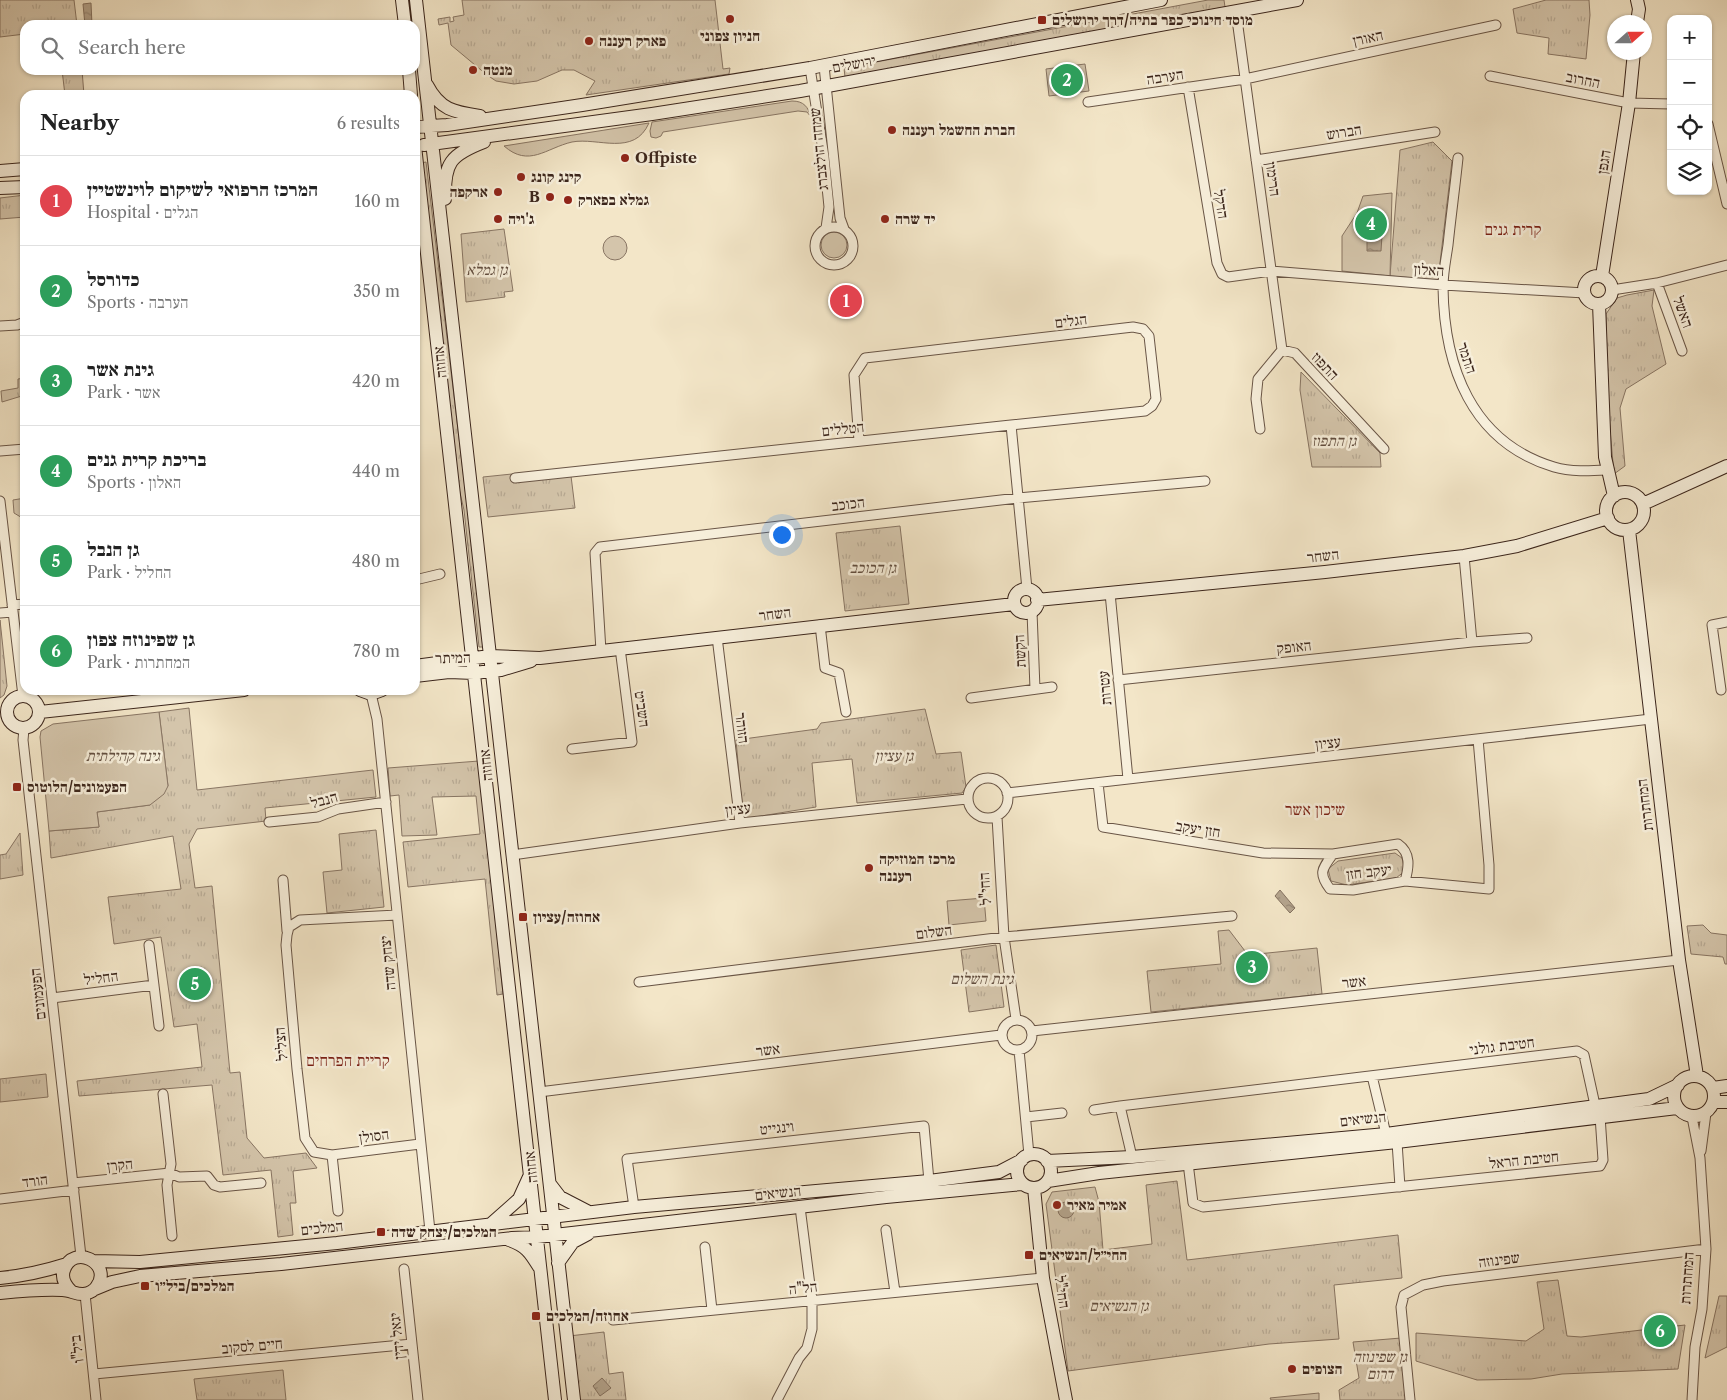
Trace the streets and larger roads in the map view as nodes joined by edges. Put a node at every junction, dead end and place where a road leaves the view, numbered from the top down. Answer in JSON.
{"nodes":[{"id":1,"x":402,"y":0,"type":"edge"},
{"id":2,"x":416,"y":0,"type":"edge"},
{"id":3,"x":1161,"y":0,"type":"edge"},
{"id":4,"x":1297,"y":0,"type":"edge"},
{"id":5,"x":1637,"y":0,"type":"edge"},
{"id":6,"x":1235,"y":6,"type":"edge"},
{"id":7,"x":1638,"y":15,"type":"edge"},
{"id":8,"x":404,"y":20,"type":"edge"},
{"id":9,"x":418,"y":20,"type":"edge"},
{"id":10,"x":1496,"y":25,"type":"dead end"},
{"id":11,"x":420,"y":40,"type":"edge"},
{"id":12,"x":1633,"y":60,"type":"edge"},
{"id":13,"x":824,"y":66,"type":"junction"},
{"id":14,"x":810,"y":68,"type":"junction"},
{"id":15,"x":409,"y":75,"type":"edge"},
{"id":16,"x":1490,"y":76,"type":"dead end"},
{"id":17,"x":1245,"y":78,"type":"junction"},
{"id":18,"x":424,"y":81,"type":"junction"},
{"id":19,"x":820,"y":87,"type":"junction"},
{"id":20,"x":1188,"y":87,"type":"junction"},
{"id":21,"x":409,"y":90,"type":"edge"},
{"id":22,"x":1088,"y":102,"type":"dead end"},
{"id":23,"x":1629,"y":103,"type":"junction"},
{"id":24,"x":1667,"y":104,"type":"edge"},
{"id":25,"x":496,"y":118,"type":"junction"},
{"id":26,"x":430,"y":126,"type":"junction"},
{"id":27,"x":420,"y":127,"type":"edge"},
{"id":28,"x":1435,"y":132,"type":"dead end"},
{"id":29,"x":500,"y":135,"type":"junction"},
{"id":30,"x":1712,"y":141,"type":"edge"},
{"id":31,"x":432,"y":144,"type":"junction"},
{"id":32,"x":420,"y":146,"type":"edge"},
{"id":33,"x":1458,"y":158,"type":"dead end"},
{"id":34,"x":1256,"y":160,"type":"junction"},
{"id":35,"x":20,"y":169,"type":"edge"},
{"id":36,"x":0,"y":171,"type":"edge"},
{"id":37,"x":20,"y":186,"type":"edge"},
{"id":38,"x":0,"y":188,"type":"edge"},
{"id":39,"x":420,"y":191,"type":"edge"},
{"id":40,"x":1727,"y":204,"type":"edge"},
{"id":41,"x":826,"y":228,"type":"junction"},
{"id":42,"x":844,"y":229,"type":"junction"},
{"id":43,"x":420,"y":237,"type":"edge"},
{"id":44,"x":1727,"y":265,"type":"edge"},
{"id":45,"x":1271,"y":271,"type":"junction"},
{"id":46,"x":1602,"y":276,"type":"junction"},
{"id":47,"x":447,"y":279,"type":"junction"},
{"id":48,"x":1658,"y":283,"type":"junction"},
{"id":49,"x":1443,"y":285,"type":"junction"},
{"id":50,"x":431,"y":289,"type":"junction"},
{"id":51,"x":1612,"y":290,"type":"junction"},
{"id":52,"x":1585,"y":293,"type":"junction"},
{"id":53,"x":1599,"y":304,"type":"junction"},
{"id":54,"x":20,"y":324,"type":"edge"},
{"id":55,"x":0,"y":326,"type":"edge"},
{"id":56,"x":1282,"y":350,"type":"junction"},
{"id":57,"x":1682,"y":351,"type":"dead end"},
{"id":58,"x":1011,"y":425,"type":"junction"},
{"id":59,"x":1260,"y":429,"type":"dead end"},
{"id":60,"x":859,"y":441,"type":"junction"},
{"id":61,"x":1384,"y":449,"type":"dead end"},
{"id":62,"x":20,"y":450,"type":"edge"},
{"id":63,"x":0,"y":452,"type":"edge"},
{"id":64,"x":1727,"y":466,"type":"edge"},
{"id":65,"x":1607,"y":470,"type":"junction"},
{"id":66,"x":515,"y":478,"type":"dead end"},
{"id":67,"x":1205,"y":482,"type":"dead end"},
{"id":68,"x":1614,"y":496,"type":"junction"},
{"id":69,"x":1018,"y":498,"type":"junction"},
{"id":70,"x":0,"y":501,"type":"edge"},
{"id":71,"x":1643,"y":504,"type":"junction"},
{"id":72,"x":1608,"y":518,"type":"junction"},
{"id":73,"x":1629,"y":530,"type":"junction"},
{"id":74,"x":1464,"y":556,"type":"junction"},
{"id":75,"x":440,"y":574,"type":"dead end"},
{"id":76,"x":420,"y":579,"type":"edge"},
{"id":77,"x":1027,"y":589,"type":"junction"},
{"id":78,"x":1110,"y":593,"type":"junction"},
{"id":79,"x":1014,"y":604,"type":"junction"},
{"id":80,"x":20,"y":606,"type":"edge"},
{"id":81,"x":1034,"y":606,"type":"junction"},
{"id":82,"x":13,"y":608,"type":"junction"},
{"id":83,"x":0,"y":613,"type":"edge"},
{"id":84,"x":1727,"y":622,"type":"edge"},
{"id":85,"x":820,"y":625,"type":"junction"},
{"id":86,"x":717,"y":637,"type":"junction"},
{"id":87,"x":1527,"y":638,"type":"dead end"},
{"id":88,"x":1472,"y":642,"type":"junction"},
{"id":89,"x":620,"y":648,"type":"junction"},
{"id":90,"x":601,"y":650,"type":"junction"},
{"id":91,"x":490,"y":656,"type":"junction"},
{"id":92,"x":472,"y":658,"type":"junction"},
{"id":93,"x":540,"y":658,"type":"junction"},
{"id":94,"x":420,"y":665,"type":"edge"},
{"id":95,"x":20,"y":670,"type":"edge"},
{"id":96,"x":491,"y":671,"type":"junction"},
{"id":97,"x":474,"y":673,"type":"junction"},
{"id":98,"x":420,"y":675,"type":"edge"},
{"id":99,"x":1118,"y":680,"type":"junction"},
{"id":100,"x":1052,"y":687,"type":"dead end"},
{"id":101,"x":1035,"y":689,"type":"junction"},
{"id":102,"x":1722,"y":690,"type":"dead end"},
{"id":103,"x":198,"y":695,"type":"edge"},
{"id":104,"x":372,"y":695,"type":"edge"},
{"id":105,"x":23,"y":696,"type":"joint"},
{"id":106,"x":971,"y":698,"type":"dead end"},
{"id":107,"x":40,"y":712,"type":"junction"},
{"id":108,"x":846,"y":712,"type":"dead end"},
{"id":109,"x":4,"y":715,"type":"edge"},
{"id":110,"x":1651,"y":719,"type":"junction"},
{"id":111,"x":24,"y":729,"type":"junction"},
{"id":112,"x":1478,"y":739,"type":"junction"},
{"id":113,"x":572,"y":749,"type":"dead end"},
{"id":114,"x":1128,"y":779,"type":"junction"},
{"id":115,"x":1098,"y":783,"type":"junction"},
{"id":116,"x":1007,"y":793,"type":"junction"},
{"id":117,"x":967,"y":799,"type":"junction"},
{"id":118,"x":386,"y":802,"type":"junction"},
{"id":119,"x":997,"y":817,"type":"junction"},
{"id":120,"x":269,"y":822,"type":"dead end"},
{"id":121,"x":740,"y":823,"type":"junction"},
{"id":122,"x":1333,"y":854,"type":"junction"},
{"id":123,"x":512,"y":855,"type":"junction"},
{"id":124,"x":284,"y":880,"type":"dead end"},
{"id":125,"x":1405,"y":881,"type":"junction"},
{"id":126,"x":397,"y":915,"type":"junction"},
{"id":127,"x":1232,"y":916,"type":"dead end"},
{"id":128,"x":288,"y":931,"type":"junction"},
{"id":129,"x":1004,"y":937,"type":"junction"},
{"id":130,"x":149,"y":945,"type":"dead end"},
{"id":131,"x":1679,"y":960,"type":"junction"},
{"id":132,"x":639,"y":982,"type":"dead end"},
{"id":133,"x":154,"y":985,"type":"junction"},
{"id":134,"x":52,"y":998,"type":"junction"},
{"id":135,"x":1016,"y":1019,"type":"junction"},
{"id":136,"x":159,"y":1026,"type":"dead end"},
{"id":137,"x":1032,"y":1031,"type":"junction"},
{"id":138,"x":1001,"y":1034,"type":"junction"},
{"id":139,"x":1019,"y":1050,"type":"junction"},
{"id":140,"x":1372,"y":1076,"type":"junction"},
{"id":141,"x":1697,"y":1076,"type":"junction"},
{"id":142,"x":1678,"y":1085,"type":"junction"},
{"id":143,"x":1727,"y":1086,"type":"edge"},
{"id":144,"x":1713,"y":1088,"type":"junction"},
{"id":145,"x":539,"y":1092,"type":"junction"},
{"id":146,"x":163,"y":1094,"type":"dead end"},
{"id":147,"x":1727,"y":1102,"type":"edge"},
{"id":148,"x":1120,"y":1106,"type":"junction"},
{"id":149,"x":1678,"y":1108,"type":"junction"},
{"id":150,"x":1710,"y":1108,"type":"junction"},
{"id":151,"x":1094,"y":1110,"type":"dead end"},
{"id":152,"x":1598,"y":1111,"type":"junction"},
{"id":153,"x":1062,"y":1113,"type":"dead end"},
{"id":154,"x":1026,"y":1116,"type":"junction"},
{"id":155,"x":1692,"y":1117,"type":"junction"},
{"id":156,"x":1386,"y":1134,"type":"junction"},
{"id":157,"x":1397,"y":1142,"type":"junction"},
{"id":158,"x":420,"y":1144,"type":"junction"},
{"id":159,"x":314,"y":1152,"type":"joint"},
{"id":160,"x":332,"y":1155,"type":"junction"},
{"id":161,"x":1025,"y":1157,"type":"junction"},
{"id":162,"x":1132,"y":1157,"type":"junction"},
{"id":163,"x":1700,"y":1158,"type":"junction"},
{"id":164,"x":1047,"y":1161,"type":"junction"},
{"id":165,"x":1188,"y":1163,"type":"junction"},
{"id":166,"x":170,"y":1173,"type":"junction"},
{"id":167,"x":530,"y":1175,"type":"junction"},
{"id":168,"x":929,"y":1181,"type":"junction"},
{"id":169,"x":1048,"y":1181,"type":"junction"},
{"id":170,"x":261,"y":1183,"type":"dead end"},
{"id":171,"x":549,"y":1183,"type":"junction"},
{"id":172,"x":1028,"y":1186,"type":"junction"},
{"id":173,"x":73,"y":1187,"type":"junction"},
{"id":174,"x":1400,"y":1187,"type":"junction"},
{"id":175,"x":0,"y":1199,"type":"edge"},
{"id":176,"x":634,"y":1207,"type":"junction"},
{"id":177,"x":800,"y":1208,"type":"junction"},
{"id":178,"x":338,"y":1211,"type":"dead end"},
{"id":179,"x":589,"y":1212,"type":"junction"},
{"id":180,"x":553,"y":1216,"type":"junction"},
{"id":181,"x":535,"y":1218,"type":"junction"},
{"id":182,"x":492,"y":1224,"type":"junction"},
{"id":183,"x":886,"y":1230,"type":"dead end"},
{"id":184,"x":430,"y":1231,"type":"junction"},
{"id":185,"x":593,"y":1231,"type":"junction"},
{"id":186,"x":172,"y":1236,"type":"dead end"},
{"id":187,"x":555,"y":1236,"type":"junction"},
{"id":188,"x":537,"y":1237,"type":"junction"},
{"id":189,"x":506,"y":1239,"type":"junction"},
{"id":190,"x":705,"y":1247,"type":"dead end"},
{"id":191,"x":1706,"y":1249,"type":"junction"},
{"id":192,"x":81,"y":1256,"type":"junction"},
{"id":193,"x":94,"y":1261,"type":"junction"},
{"id":194,"x":558,"y":1263,"type":"junction"},
{"id":195,"x":67,"y":1264,"type":"junction"},
{"id":196,"x":404,"y":1269,"type":"dead end"},
{"id":197,"x":540,"y":1269,"type":"junction"},
{"id":198,"x":0,"y":1278,"type":"edge"},
{"id":199,"x":1043,"y":1278,"type":"junction"},
{"id":200,"x":71,"y":1290,"type":"junction"},
{"id":201,"x":90,"y":1292,"type":"junction"},
{"id":202,"x":895,"y":1292,"type":"junction"},
{"id":203,"x":0,"y":1293,"type":"edge"},
{"id":204,"x":812,"y":1301,"type":"junction"},
{"id":205,"x":712,"y":1310,"type":"junction"},
{"id":206,"x":613,"y":1320,"type":"dead end"},
{"id":207,"x":412,"y":1344,"type":"junction"},
{"id":208,"x":94,"y":1374,"type":"junction"},
{"id":209,"x":96,"y":1400,"type":"edge"},
{"id":210,"x":418,"y":1400,"type":"edge"},
{"id":211,"x":555,"y":1400,"type":"edge"},
{"id":212,"x":574,"y":1400,"type":"edge"},
{"id":213,"x":777,"y":1400,"type":"edge"},
{"id":214,"x":1066,"y":1400,"type":"edge"},
{"id":215,"x":1410,"y":1400,"type":"edge"},
{"id":216,"x":1692,"y":1400,"type":"edge"}],
"edges":[{"from":1,"to":8,"type":"street"},
{"from":2,"to":9,"type":"street","name":"אחוזה"},
{"from":3,"to":13,"type":"street","name":"ירושלים"},
{"from":4,"to":6,"type":"street","name":"ירושלים"},
{"from":5,"to":7,"type":"street"},
{"from":6,"to":17,"type":"street","name":"הרימון"},
{"from":6,"to":19,"type":"street","name":"ירושלים"},
{"from":10,"to":17,"type":"street","name":"האורן"},
{"from":11,"to":18,"type":"street","name":"אחוזה"},
{"from":12,"to":23,"type":"street","name":"הגפן"},
{"from":13,"to":14,"type":"street","name":"ירושלים"},
{"from":13,"to":19,"type":"street","name":"שמחה הולצברג"},
{"from":14,"to":19,"type":"street","name":"שמחה הולצברג"},
{"from":14,"to":25,"type":"street","name":"ירושלים"},
{"from":15,"to":21,"type":"street"},
{"from":16,"to":23,"type":"street","name":"החרוב"},
{"from":17,"to":20,"type":"street","name":"הערבה"},
{"from":17,"to":34,"type":"street","name":"הרימון"},
{"from":18,"to":25,"type":"street"},
{"from":18,"to":26,"type":"street","name":"אחוזה"},
{"from":19,"to":29,"type":"street","name":"ירושלים"},
{"from":19,"to":41,"type":"street","name":"שמחה הולצברג"},
{"from":19,"to":42,"type":"street","name":"שמחה הולצברג"},
{"from":20,"to":22,"type":"street","name":"הערבה"},
{"from":20,"to":45,"type":"street","name":"הדקל"},
{"from":23,"to":24,"type":"street","name":"החרוב"},
{"from":23,"to":46,"type":"street","name":"הגפן"},
{"from":25,"to":26,"type":"street","name":"ירושלים"},
{"from":26,"to":27,"type":"street","name":"ירושלים"},
{"from":26,"to":31,"type":"street","name":"אחוזה"},
{"from":28,"to":34,"type":"street","name":"הברוש"},
{"from":29,"to":31,"type":"street","name":"ירושלים"},
{"from":29,"to":47,"type":"street"},
{"from":30,"to":40,"type":"street"},
{"from":31,"to":32,"type":"street","name":"ירושלים"},
{"from":31,"to":47,"type":"street","name":"אחוזה"},
{"from":33,"to":49,"type":"street","name":"התמר"},
{"from":34,"to":45,"type":"street","name":"הרימון"},
{"from":35,"to":36,"type":"street"},
{"from":37,"to":38,"type":"street"},
{"from":39,"to":50,"type":"street","name":"אחוזה"},
{"from":41,"to":42,"type":"street"},
{"from":41,"to":42,"type":"street"},
{"from":43,"to":50,"type":"street"},
{"from":44,"to":48,"type":"street"},
{"from":45,"to":49,"type":"street","name":"האלון"},
{"from":45,"to":56,"type":"street","name":"הרימון"},
{"from":46,"to":51,"type":"street"},
{"from":46,"to":52,"type":"street"},
{"from":47,"to":91,"type":"street","name":"אחוזה"},
{"from":48,"to":51,"type":"street"},
{"from":48,"to":57,"type":"street","name":"האשל"},
{"from":49,"to":52,"type":"street","name":"האלון"},
{"from":49,"to":65,"type":"street","name":"התמר"},
{"from":50,"to":92,"type":"street","name":"אחוזה"},
{"from":51,"to":53,"type":"street"},
{"from":52,"to":53,"type":"street"},
{"from":53,"to":65,"type":"street"},
{"from":54,"to":55,"type":"street"},
{"from":56,"to":59,"type":"street"},
{"from":56,"to":61,"type":"street","name":"התפוז"},
{"from":58,"to":60,"type":"street","name":"הטללים"},
{"from":58,"to":60,"type":"street","name":"הגלים"},
{"from":58,"to":69,"type":"street"},
{"from":60,"to":66,"type":"street","name":"הטללים"},
{"from":62,"to":63,"type":"street"},
{"from":64,"to":71,"type":"street"},
{"from":65,"to":68,"type":"street"},
{"from":67,"to":69,"type":"street","name":"הכוכב"},
{"from":68,"to":71,"type":"street"},
{"from":68,"to":72,"type":"street"},
{"from":69,"to":77,"type":"street"},
{"from":69,"to":90,"type":"street","name":"הכוכב"},
{"from":70,"to":82,"type":"street"},
{"from":71,"to":73,"type":"street"},
{"from":72,"to":73,"type":"street"},
{"from":72,"to":74,"type":"street","name":"השחר"},
{"from":73,"to":110,"type":"street","name":"המחתרות"},
{"from":74,"to":78,"type":"street","name":"השחר"},
{"from":74,"to":88,"type":"street"},
{"from":75,"to":76,"type":"street"},
{"from":77,"to":79,"type":"street"},
{"from":77,"to":81,"type":"street"},
{"from":78,"to":81,"type":"street","name":"השחר"},
{"from":78,"to":99,"type":"street","name":"עטרות"},
{"from":79,"to":81,"type":"street"},
{"from":79,"to":85,"type":"street","name":"השחר"},
{"from":80,"to":82,"type":"street"},
{"from":81,"to":101,"type":"street","name":"הקשת"},
{"from":82,"to":83,"type":"street"},
{"from":82,"to":95,"type":"street"},
{"from":84,"to":102,"type":"street"},
{"from":85,"to":86,"type":"street","name":"השחר"},
{"from":85,"to":108,"type":"street"},
{"from":86,"to":89,"type":"street","name":"השחר"},
{"from":86,"to":121,"type":"street","name":"הזוהר"},
{"from":87,"to":88,"type":"street","name":"האופק"},
{"from":88,"to":99,"type":"street","name":"האופק"},
{"from":89,"to":90,"type":"street","name":"השחר"},
{"from":89,"to":113,"type":"street","name":"השביט"},
{"from":90,"to":93,"type":"street","name":"השחר"},
{"from":91,"to":92,"type":"street","name":"המיתר"},
{"from":91,"to":93,"type":"street","name":"השחר"},
{"from":91,"to":96,"type":"street","name":"אחוזה"},
{"from":92,"to":94,"type":"street","name":"המיתר"},
{"from":92,"to":97,"type":"street","name":"אחוזה"},
{"from":93,"to":96,"type":"street","name":"השחר"},
{"from":96,"to":97,"type":"street","name":"המיתר"},
{"from":96,"to":123,"type":"street","name":"אחוזה"},
{"from":97,"to":98,"type":"street","name":"המיתר"},
{"from":97,"to":167,"type":"street","name":"אחוזה"},
{"from":99,"to":114,"type":"street","name":"עטרות"},
{"from":100,"to":101,"type":"street","name":"הקשת"},
{"from":101,"to":106,"type":"street","name":"הקשת"},
{"from":103,"to":107,"type":"street"},
{"from":104,"to":118,"type":"street","name":"יצחק שדה"},
{"from":105,"to":107,"type":"street"},
{"from":105,"to":109,"type":"street"},
{"from":107,"to":111,"type":"street"},
{"from":109,"to":111,"type":"street"},
{"from":110,"to":112,"type":"street","name":"עציון"},
{"from":110,"to":131,"type":"street","name":"המחתרות"},
{"from":111,"to":134,"type":"street","name":"הפעמונים"},
{"from":112,"to":114,"type":"street","name":"עציון"},
{"from":112,"to":125,"type":"street"},
{"from":114,"to":115,"type":"street","name":"עציון"},
{"from":115,"to":116,"type":"street","name":"עציון"},
{"from":115,"to":122,"type":"street","name":"חזן יעקב"},
{"from":116,"to":117,"type":"street"},
{"from":116,"to":119,"type":"street"},
{"from":117,"to":119,"type":"street"},
{"from":117,"to":121,"type":"street","name":"עציון"},
{"from":118,"to":120,"type":"street","name":"הנבל"},
{"from":118,"to":126,"type":"street","name":"יצחק שדה"},
{"from":119,"to":129,"type":"street","name":"החי\"ל"},
{"from":121,"to":123,"type":"street","name":"עציון"},
{"from":122,"to":125,"type":"street","name":"יעקב חזן"},
{"from":122,"to":125,"type":"street","name":"יעקב חזן"},
{"from":123,"to":145,"type":"street","name":"אחוזה"},
{"from":124,"to":128,"type":"street","name":"הצליל"},
{"from":126,"to":128,"type":"street"},
{"from":126,"to":158,"type":"street","name":"יצחק שדה"},
{"from":127,"to":129,"type":"street","name":"השלום"},
{"from":128,"to":159,"type":"street","name":"הצליל"},
{"from":129,"to":132,"type":"street","name":"השלום"},
{"from":129,"to":135,"type":"street","name":"החי\"ל"},
{"from":130,"to":133,"type":"street"},
{"from":131,"to":137,"type":"street","name":"אשר"},
{"from":131,"to":141,"type":"street","name":"המחתרות"},
{"from":133,"to":134,"type":"street","name":"החליל"},
{"from":133,"to":136,"type":"street"},
{"from":134,"to":173,"type":"street","name":"הפעמונים"},
{"from":135,"to":137,"type":"street"},
{"from":135,"to":138,"type":"street"},
{"from":137,"to":139,"type":"street"},
{"from":138,"to":139,"type":"street"},
{"from":138,"to":145,"type":"street","name":"אשר"},
{"from":139,"to":154,"type":"street"},
{"from":140,"to":148,"type":"street","name":"חטיבת גולני"},
{"from":140,"to":152,"type":"street","name":"חטיבת גולני"},
{"from":140,"to":156,"type":"street"},
{"from":141,"to":142,"type":"street"},
{"from":141,"to":144,"type":"street"},
{"from":142,"to":149,"type":"street"},
{"from":142,"to":152,"type":"street","name":"הנשיאים"},
{"from":143,"to":144,"type":"street"},
{"from":144,"to":150,"type":"street"},
{"from":145,"to":171,"type":"street","name":"אחוזה"},
{"from":146,"to":166,"type":"street"},
{"from":147,"to":150,"type":"street"},
{"from":148,"to":151,"type":"street","name":"חטיבת גולני"},
{"from":148,"to":162,"type":"street"},
{"from":149,"to":152,"type":"street","name":"הנשיאים"},
{"from":149,"to":155,"type":"street"},
{"from":150,"to":155,"type":"street"},
{"from":150,"to":163,"type":"street","name":"המחתרות"},
{"from":152,"to":156,"type":"street","name":"הנשיאים"},
{"from":152,"to":157,"type":"street","name":"הנשיאים"},
{"from":152,"to":174,"type":"street","name":"חטיבת הראל"},
{"from":153,"to":154,"type":"street"},
{"from":154,"to":161,"type":"street"},
{"from":155,"to":163,"type":"street","name":"המחתרות"},
{"from":156,"to":162,"type":"street","name":"הנשיאים"},
{"from":157,"to":165,"type":"street","name":"הנשיאים"},
{"from":157,"to":174,"type":"street"},
{"from":158,"to":160,"type":"street","name":"הסולן"},
{"from":158,"to":184,"type":"street","name":"יצחק שדה"},
{"from":159,"to":160,"type":"street","name":"הסולן"},
{"from":160,"to":178,"type":"street"},
{"from":161,"to":164,"type":"street"},
{"from":161,"to":168,"type":"street","name":"הנשיאים"},
{"from":161,"to":172,"type":"street"},
{"from":162,"to":164,"type":"street","name":"הנשיאים"},
{"from":163,"to":191,"type":"street","name":"המחתרות"},
{"from":164,"to":169,"type":"street"},
{"from":165,"to":169,"type":"street","name":"הנשיאים"},
{"from":165,"to":174,"type":"street","name":"חטיבת הראל"},
{"from":166,"to":170,"type":"street","name":"הקרן"},
{"from":166,"to":173,"type":"street","name":"הקרן"},
{"from":166,"to":186,"type":"street"},
{"from":167,"to":181,"type":"street","name":"אחוזה"},
{"from":167,"to":182,"type":"street"},
{"from":168,"to":176,"type":"street","name":"הנשיאים"},
{"from":168,"to":176,"type":"street","name":"וינגייט"},
{"from":169,"to":172,"type":"street"},
{"from":171,"to":179,"type":"street"},
{"from":171,"to":180,"type":"street","name":"אחוזה"},
{"from":172,"to":177,"type":"street","name":"הנשיאים"},
{"from":172,"to":199,"type":"street","name":"החי\"ל"},
{"from":173,"to":175,"type":"street","name":"הורד"},
{"from":173,"to":192,"type":"street","name":"הפעמונים"},
{"from":176,"to":179,"type":"street","name":"הנשיאים"},
{"from":177,"to":185,"type":"street","name":"הנשיאים"},
{"from":177,"to":204,"type":"street"},
{"from":179,"to":180,"type":"street","name":"הנשיאים"},
{"from":180,"to":181,"type":"street","name":"המלכים"},
{"from":180,"to":187,"type":"street","name":"אחוזה"},
{"from":181,"to":182,"type":"street","name":"המלכים"},
{"from":181,"to":188,"type":"street","name":"אחוזה"},
{"from":182,"to":184,"type":"street","name":"המלכים"},
{"from":183,"to":202,"type":"street"},
{"from":184,"to":193,"type":"street","name":"המלכים"},
{"from":185,"to":187,"type":"street","name":"הנשיאים"},
{"from":185,"to":194,"type":"street"},
{"from":187,"to":188,"type":"street","name":"הנשיאים"},
{"from":187,"to":194,"type":"street","name":"אחוזה"},
{"from":188,"to":189,"type":"street","name":"המלכים"},
{"from":188,"to":197,"type":"street","name":"אחוזה"},
{"from":189,"to":197,"type":"street"},
{"from":189,"to":201,"type":"street","name":"המלכים"},
{"from":190,"to":205,"type":"street"},
{"from":191,"to":215,"type":"street","name":"שפינוזה"},
{"from":191,"to":216,"type":"street","name":"המחתרות"},
{"from":192,"to":193,"type":"street"},
{"from":192,"to":195,"type":"street"},
{"from":193,"to":201,"type":"street"},
{"from":194,"to":212,"type":"street","name":"אחוזה"},
{"from":195,"to":198,"type":"street"},
{"from":195,"to":200,"type":"street"},
{"from":196,"to":207,"type":"street","name":"יגאל ידין"},
{"from":197,"to":211,"type":"street","name":"אחוזה"},
{"from":199,"to":202,"type":"street","name":"הל\"ה"},
{"from":199,"to":214,"type":"street","name":"החי\"ל"},
{"from":200,"to":201,"type":"street"},
{"from":200,"to":203,"type":"street"},
{"from":201,"to":208,"type":"street","name":"ביל\"ו"},
{"from":202,"to":204,"type":"street","name":"הל\"ה"},
{"from":204,"to":205,"type":"street","name":"הל\"ה"},
{"from":204,"to":213,"type":"street"},
{"from":205,"to":206,"type":"street","name":"הל\"ה"},
{"from":207,"to":208,"type":"street","name":"חיים לסקוב"},
{"from":207,"to":210,"type":"street","name":"יגאל ידין"},
{"from":208,"to":209,"type":"street","name":"ביל\"ו"}]}
